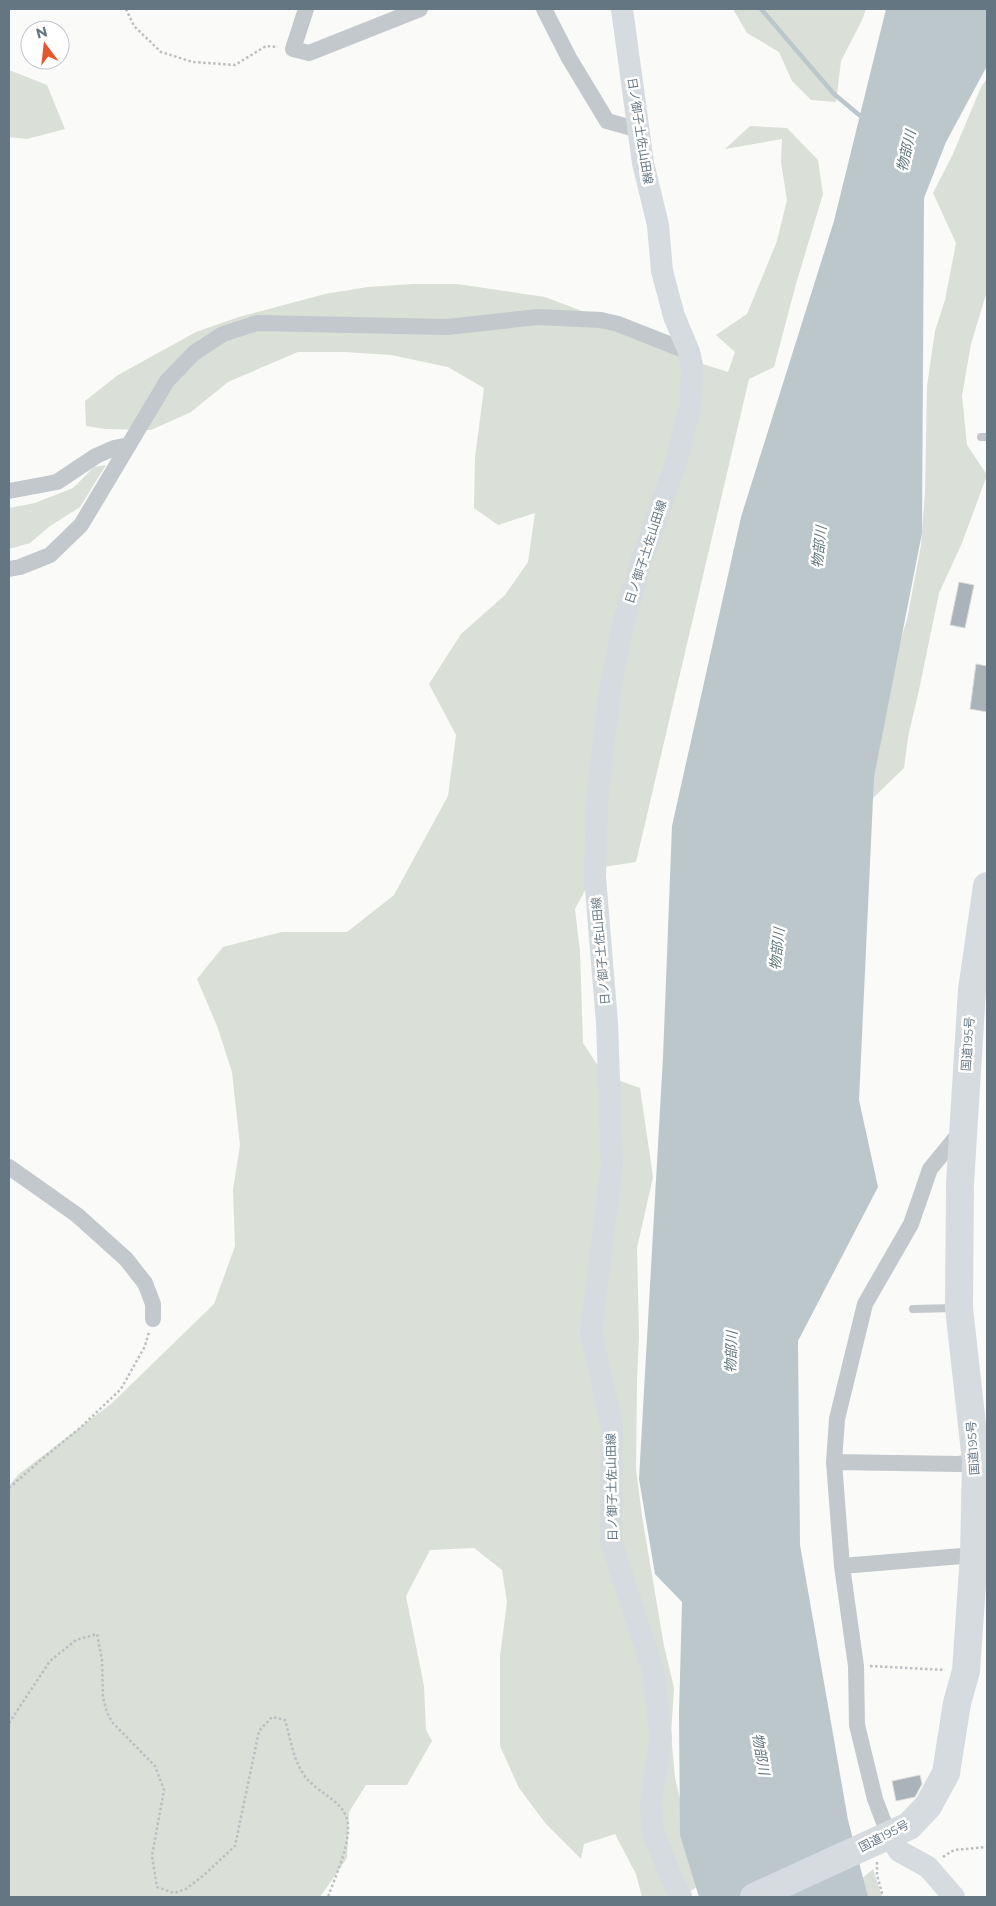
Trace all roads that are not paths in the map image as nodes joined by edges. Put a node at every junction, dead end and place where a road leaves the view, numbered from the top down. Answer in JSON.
{"nodes":[{"id":1,"x":306,"y":9,"type":"edge"},
{"id":2,"x":420,"y":9,"type":"edge"},
{"id":3,"x":544,"y":9,"type":"edge"},
{"id":4,"x":622,"y":9,"type":"edge"},
{"id":5,"x":639,"y":130,"type":"junction"},
{"id":6,"x":689,"y":352,"type":"junction"},
{"id":7,"x":129,"y":445,"type":"junction"},
{"id":8,"x":9,"y":491,"type":"edge"},
{"id":9,"x":9,"y":569,"type":"edge"},
{"id":10,"x":987,"y":886,"type":"edge"},
{"id":11,"x":979,"y":990,"type":"edge"},
{"id":12,"x":962,"y":1130,"type":"junction"},
{"id":13,"x":9,"y":1167,"type":"edge"},
{"id":14,"x":959,"y":1308,"type":"junction"},
{"id":15,"x":913,"y":1309,"type":"dead end"},
{"id":16,"x":153,"y":1320,"type":"road end"},
{"id":17,"x":976,"y":1460,"type":"junction"},
{"id":18,"x":834,"y":1462,"type":"junction"},
{"id":19,"x":980,"y":1553,"type":"edge"},
{"id":20,"x":842,"y":1566,"type":"junction"},
{"id":21,"x":881,"y":1840,"type":"junction"},
{"id":22,"x":681,"y":1897,"type":"edge"},
{"id":23,"x":754,"y":1897,"type":"edge"},
{"id":24,"x":954,"y":1897,"type":"edge"}],
"edges":[{"from":1,"to":2,"type":"street"},
{"from":3,"to":5,"type":"street"},
{"from":4,"to":5,"type":"main road","name":"日ノ御子土佐山田線"},
{"from":5,"to":6,"type":"main road","name":"日ノ御子土佐山田線"},
{"from":6,"to":7,"type":"street"},
{"from":6,"to":22,"type":"main road","name":"日ノ御子土佐山田線"},
{"from":7,"to":8,"type":"street"},
{"from":7,"to":9,"type":"street"},
{"from":10,"to":11,"type":"highway","name":"国道195号"},
{"from":11,"to":12,"type":"highway","name":"国道195号"},
{"from":12,"to":14,"type":"highway","name":"国道195号"},
{"from":12,"to":18,"type":"street"},
{"from":13,"to":16,"type":"street"},
{"from":14,"to":15,"type":"lane"},
{"from":14,"to":17,"type":"highway","name":"国道195号"},
{"from":17,"to":18,"type":"street"},
{"from":17,"to":19,"type":"highway","name":"国道195号"},
{"from":18,"to":20,"type":"street"},
{"from":19,"to":20,"type":"street"},
{"from":19,"to":21,"type":"highway","name":"国道195号"},
{"from":20,"to":21,"type":"street"},
{"from":21,"to":23,"type":"highway","name":"国道195号"},
{"from":21,"to":24,"type":"main road"}]}
